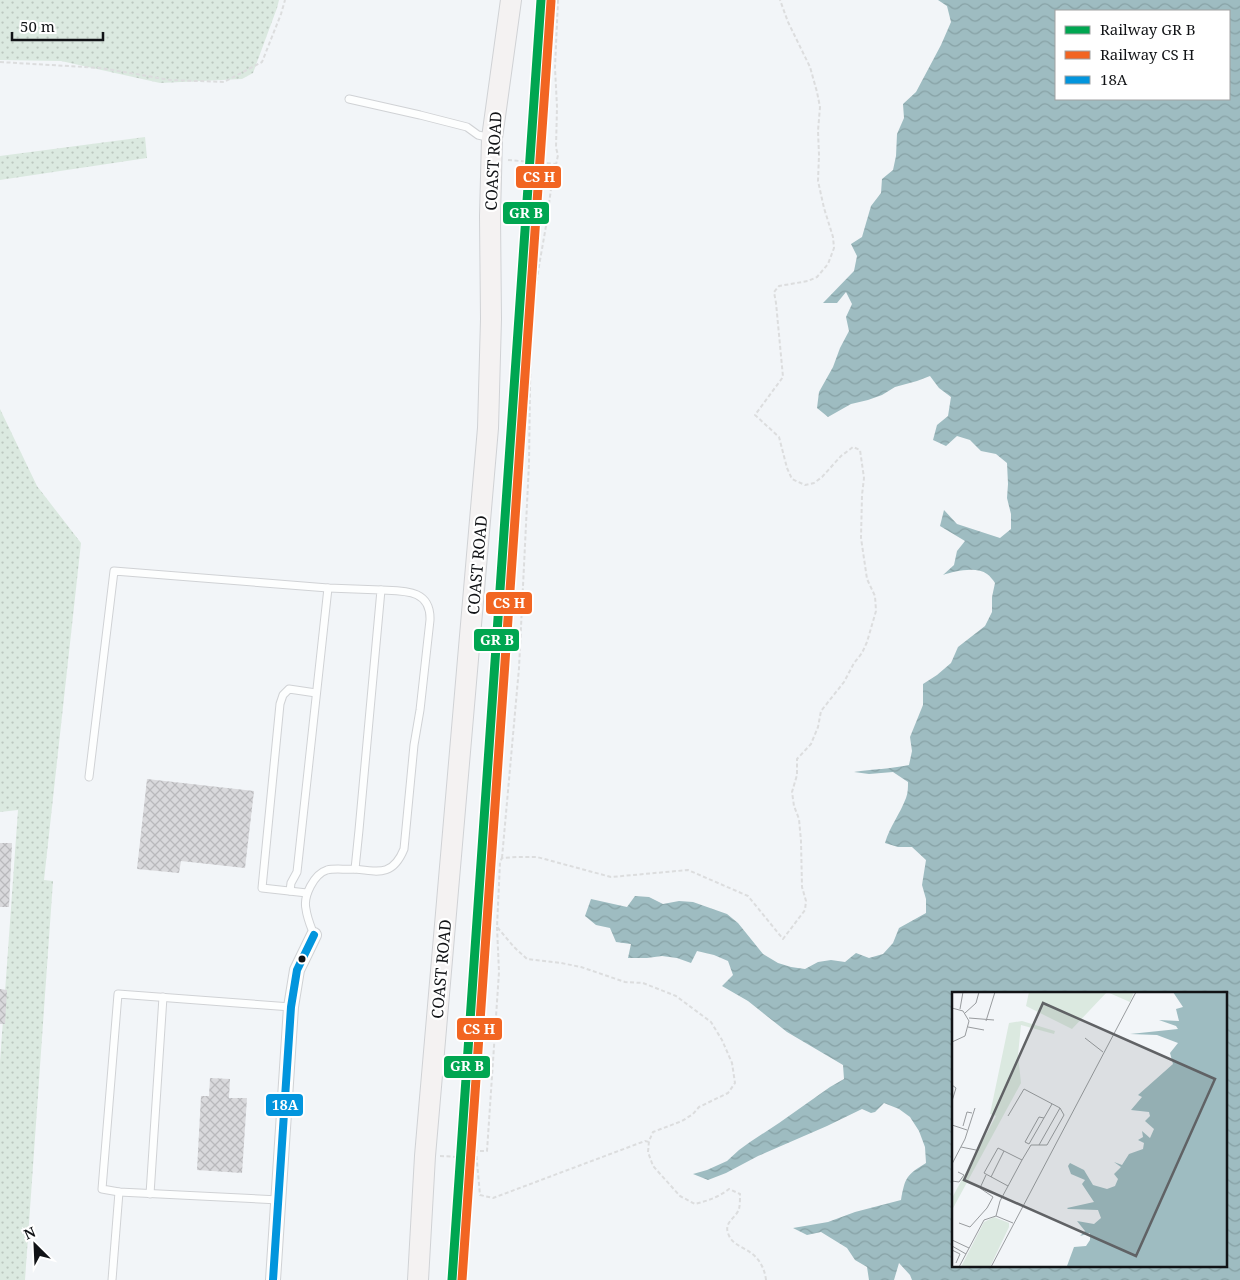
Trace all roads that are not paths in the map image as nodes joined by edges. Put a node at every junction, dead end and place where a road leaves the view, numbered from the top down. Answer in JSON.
{"nodes":[{"id":1,"x":510,"y":0,"type":"edge"},
{"id":2,"x":349,"y":99,"type":"dead end"},
{"id":3,"x":492,"y":138,"type":"junction"},
{"id":4,"x":328,"y":588,"type":"junction"},
{"id":5,"x":381,"y":590,"type":"junction"},
{"id":6,"x":316,"y":693,"type":"junction"},
{"id":7,"x":90,"y":777,"type":"dead end"},
{"id":8,"x":355,"y":870,"type":"junction"},
{"id":9,"x":290,"y":891,"type":"junction"},
{"id":10,"x":308,"y":893,"type":"junction"},
{"id":11,"x":314,"y":935,"type":"joint"},
{"id":12,"x":163,"y":997,"type":"junction"},
{"id":13,"x":291,"y":1007,"type":"junction"},
{"id":14,"x":119,"y":1192,"type":"junction"},
{"id":15,"x":150,"y":1194,"type":"junction"},
{"id":16,"x":280,"y":1200,"type":"junction"},
{"id":17,"x":112,"y":1280,"type":"edge"},
{"id":18,"x":274,"y":1280,"type":"edge"},
{"id":19,"x":418,"y":1280,"type":"edge"}],
"edges":[{"from":1,"to":3,"type":"street","name":"COAST ROAD"},
{"from":2,"to":3,"type":"lane"},
{"from":3,"to":19,"type":"street","name":"COAST ROAD"},
{"from":4,"to":5,"type":"lane"},
{"from":4,"to":6,"type":"lane"},
{"from":4,"to":7,"type":"lane"},
{"from":5,"to":8,"type":"lane"},
{"from":5,"to":8,"type":"lane"},
{"from":6,"to":9,"type":"lane"},
{"from":6,"to":9,"type":"lane"},
{"from":8,"to":10,"type":"lane"},
{"from":9,"to":10,"type":"lane"},
{"from":10,"to":11,"type":"lane"},
{"from":11,"to":13,"type":"street"},
{"from":12,"to":13,"type":"lane"},
{"from":12,"to":14,"type":"lane"},
{"from":12,"to":15,"type":"lane"},
{"from":13,"to":16,"type":"street"},
{"from":14,"to":15,"type":"lane"},
{"from":14,"to":17,"type":"lane"},
{"from":15,"to":16,"type":"lane"},
{"from":16,"to":18,"type":"street"}]}
